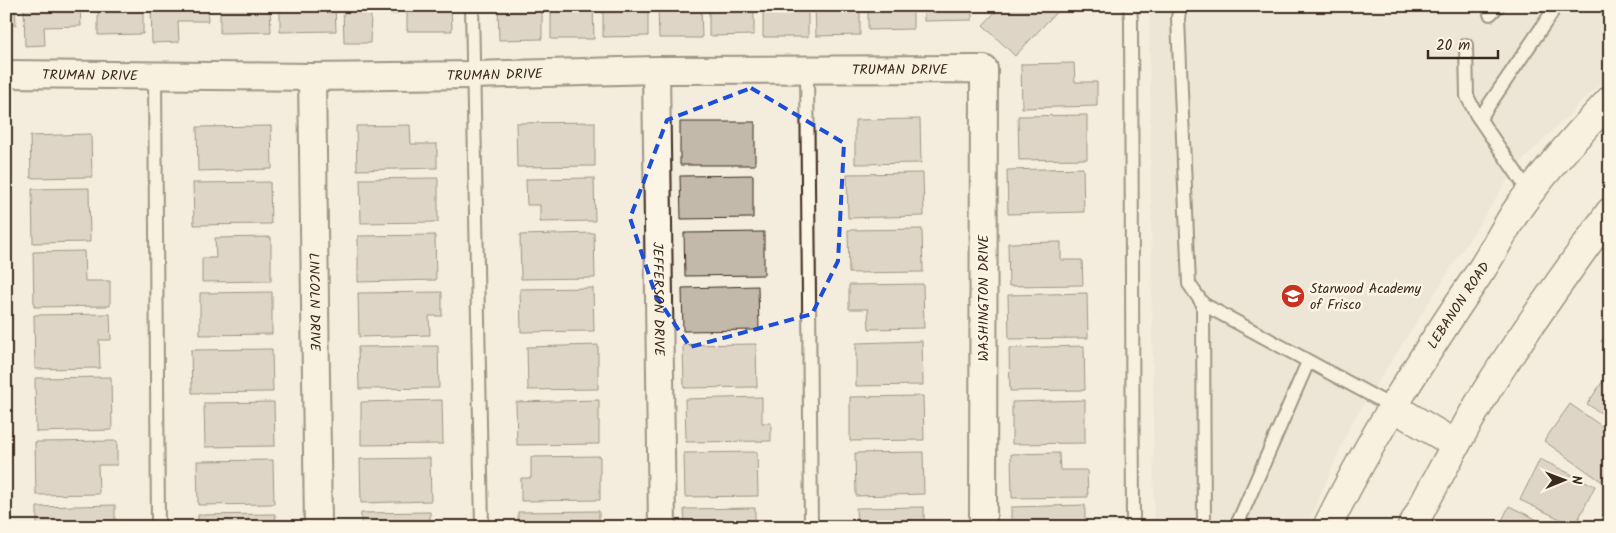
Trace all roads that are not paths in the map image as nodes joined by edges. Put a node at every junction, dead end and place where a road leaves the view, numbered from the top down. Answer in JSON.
{"nodes":[{"id":1,"x":472,"y":6,"type":"edge"},
{"id":2,"x":1130,"y":6,"type":"edge"},
{"id":3,"x":1180,"y":6,"type":"edge"},
{"id":4,"x":1552,"y":6,"type":"edge"},
{"id":5,"x":1466,"y":45,"type":"dead end"},
{"id":6,"x":984,"y":69,"type":"joint"},
{"id":7,"x":656,"y":70,"type":"junction"},
{"id":8,"x":807,"y":70,"type":"junction"},
{"id":9,"x":6,"y":74,"type":"edge"},
{"id":10,"x":154,"y":75,"type":"junction"},
{"id":11,"x":473,"y":75,"type":"junction"},
{"id":12,"x":312,"y":77,"type":"junction"},
{"id":13,"x":1610,"y":100,"type":"edge"},
{"id":14,"x":1480,"y":118,"type":"junction"},
{"id":15,"x":1530,"y":193,"type":"junction"},
{"id":16,"x":1610,"y":212,"type":"edge"},
{"id":17,"x":1203,"y":304,"type":"junction"},
{"id":18,"x":1308,"y":362,"type":"junction"},
{"id":19,"x":1393,"y":407,"type":"junction"},
{"id":20,"x":1455,"y":444,"type":"junction"},
{"id":21,"x":158,"y":527,"type":"edge"},
{"id":22,"x":318,"y":527,"type":"edge"},
{"id":23,"x":482,"y":527,"type":"edge"},
{"id":24,"x":662,"y":527,"type":"edge"},
{"id":25,"x":811,"y":527,"type":"edge"},
{"id":26,"x":983,"y":527,"type":"edge"},
{"id":27,"x":1133,"y":527,"type":"edge"},
{"id":28,"x":1204,"y":527,"type":"edge"},
{"id":29,"x":1236,"y":527,"type":"edge"},
{"id":30,"x":1327,"y":527,"type":"edge"},
{"id":31,"x":1412,"y":527,"type":"edge"}],
"edges":[{"from":1,"to":11,"type":"lane"},
{"from":2,"to":27,"type":"lane"},
{"from":3,"to":17,"type":"lane"},
{"from":4,"to":14,"type":"lane"},
{"from":5,"to":14,"type":"lane"},
{"from":6,"to":8,"type":"street","name":"TRUMAN DRIVE"},
{"from":6,"to":26,"type":"street","name":"WASHINGTON DRIVE"},
{"from":7,"to":8,"type":"street","name":"TRUMAN DRIVE"},
{"from":7,"to":11,"type":"street","name":"TRUMAN DRIVE"},
{"from":7,"to":24,"type":"street","name":"JEFFERSON DRIVE"},
{"from":8,"to":25,"type":"lane"},
{"from":9,"to":10,"type":"street","name":"TRUMAN DRIVE"},
{"from":10,"to":12,"type":"street","name":"TRUMAN DRIVE"},
{"from":10,"to":21,"type":"lane"},
{"from":11,"to":12,"type":"street","name":"TRUMAN DRIVE"},
{"from":11,"to":23,"type":"lane"},
{"from":12,"to":22,"type":"street","name":"LINCOLN DRIVE"},
{"from":13,"to":15,"type":"main road","name":"LEBANON ROAD"},
{"from":14,"to":15,"type":"lane"},
{"from":15,"to":19,"type":"main road","name":"LEBANON ROAD"},
{"from":16,"to":20,"type":"main road"},
{"from":17,"to":18,"type":"lane"},
{"from":17,"to":28,"type":"lane"},
{"from":18,"to":19,"type":"lane"},
{"from":18,"to":29,"type":"lane"},
{"from":19,"to":20,"type":"main road"},
{"from":19,"to":30,"type":"main road","name":"LEBANON ROAD"},
{"from":20,"to":31,"type":"main road"}]}
